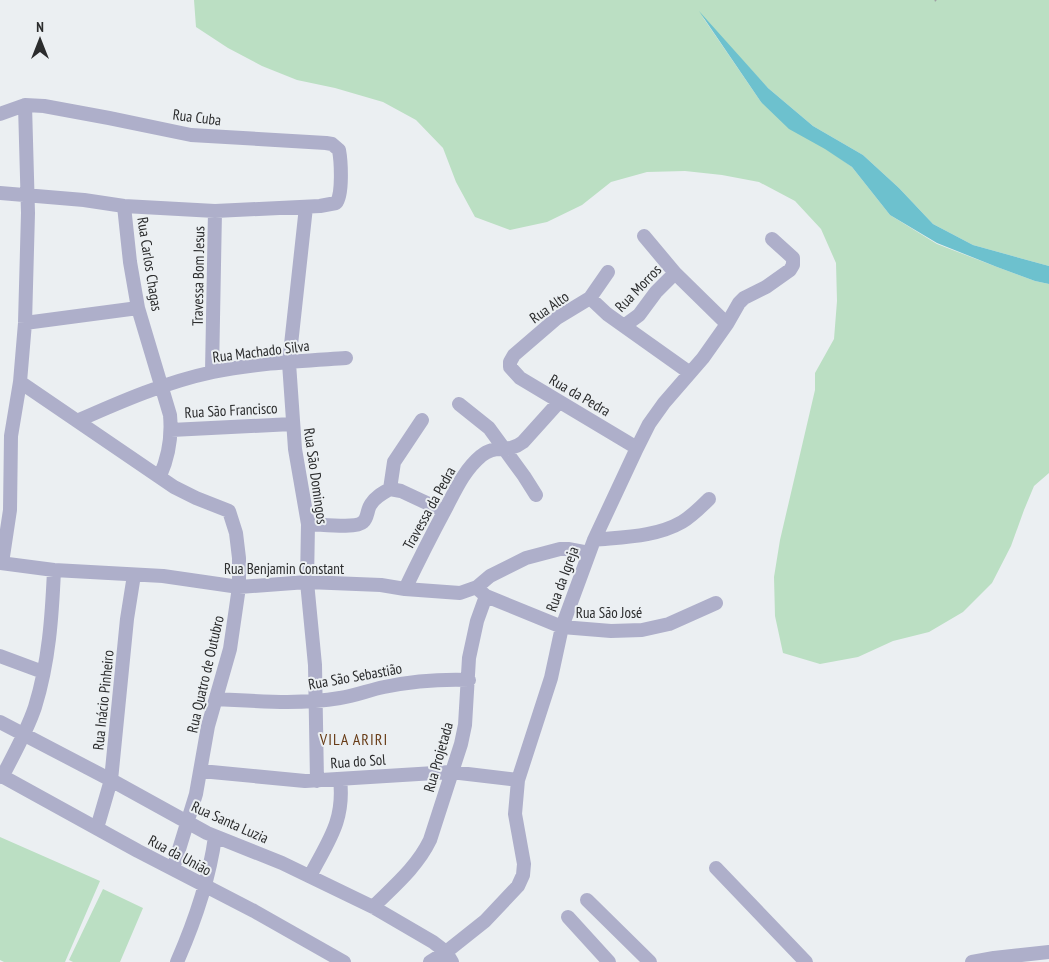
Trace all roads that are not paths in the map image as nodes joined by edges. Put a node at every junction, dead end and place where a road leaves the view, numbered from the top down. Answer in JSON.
{"nodes":[{"id":1,"x":25,"y":105,"type":"junction"},
{"id":2,"x":0,"y":114,"type":"edge"},
{"id":3,"x":0,"y":193,"type":"edge"},
{"id":4,"x":28,"y":194,"type":"junction"},
{"id":5,"x":338,"y":201,"type":"joint"},
{"id":6,"x":124,"y":206,"type":"junction"},
{"id":7,"x":306,"y":207,"type":"junction"},
{"id":8,"x":215,"y":211,"type":"junction"},
{"id":9,"x":644,"y":236,"type":"dead end"},
{"id":10,"x":772,"y":239,"type":"dead end"},
{"id":11,"x":608,"y":272,"type":"dead end"},
{"id":12,"x":675,"y":273,"type":"junction"},
{"id":13,"x":590,"y":298,"type":"junction"},
{"id":14,"x":138,"y":308,"type":"junction"},
{"id":15,"x":25,"y":323,"type":"junction"},
{"id":16,"x":727,"y":324,"type":"junction"},
{"id":17,"x":624,"y":326,"type":"junction"},
{"id":18,"x":346,"y":358,"type":"dead end"},
{"id":19,"x":289,"y":363,"type":"junction"},
{"id":20,"x":510,"y":367,"type":"joint"},
{"id":21,"x":212,"y":372,"type":"junction"},
{"id":22,"x":690,"y":373,"type":"junction"},
{"id":23,"x":20,"y":382,"type":"junction"},
{"id":24,"x":162,"y":386,"type":"junction"},
{"id":25,"x":559,"y":402,"type":"junction"},
{"id":26,"x":459,"y":404,"type":"dead end"},
{"id":27,"x":422,"y":420,"type":"dead end"},
{"id":28,"x":78,"y":421,"type":"junction"},
{"id":29,"x":292,"y":424,"type":"junction"},
{"id":30,"x":172,"y":430,"type":"junction"},
{"id":31,"x":637,"y":448,"type":"junction"},
{"id":32,"x":504,"y":450,"type":"junction"},
{"id":33,"x":160,"y":476,"type":"junction"},
{"id":34,"x":5,"y":480,"type":"edge"},
{"id":35,"x":390,"y":489,"type":"junction"},
{"id":36,"x":536,"y":495,"type":"dead end"},
{"id":37,"x":709,"y":499,"type":"dead end"},
{"id":38,"x":444,"y":511,"type":"junction"},
{"id":39,"x":308,"y":524,"type":"junction"},
{"id":40,"x":592,"y":546,"type":"junction"},
{"id":41,"x":1,"y":563,"type":"edge"},
{"id":42,"x":54,"y":570,"type":"junction"},
{"id":43,"x":134,"y":574,"type":"junction"},
{"id":44,"x":307,"y":582,"type":"junction"},
{"id":45,"x":239,"y":587,"type":"junction"},
{"id":46,"x":405,"y":589,"type":"junction"},
{"id":47,"x":481,"y":592,"type":"junction"},
{"id":48,"x":716,"y":603,"type":"dead end"},
{"id":49,"x":562,"y":628,"type":"junction"},
{"id":50,"x":0,"y":656,"type":"edge"},
{"id":51,"x":43,"y":672,"type":"junction"},
{"id":52,"x":468,"y":680,"type":"junction"},
{"id":53,"x":216,"y":699,"type":"junction"},
{"id":54,"x":316,"y":701,"type":"junction"},
{"id":55,"x":0,"y":722,"type":"edge"},
{"id":56,"x":24,"y":733,"type":"junction"},
{"id":57,"x":201,"y":771,"type":"junction"},
{"id":58,"x":451,"y":772,"type":"junction"},
{"id":59,"x":1,"y":776,"type":"edge"},
{"id":60,"x":111,"y":780,"type":"junction"},
{"id":61,"x":316,"y":780,"type":"junction"},
{"id":62,"x":340,"y":780,"type":"junction"},
{"id":63,"x":518,"y":780,"type":"junction"},
{"id":64,"x":187,"y":822,"type":"junction"},
{"id":65,"x":97,"y":828,"type":"junction"},
{"id":66,"x":215,"y":836,"type":"junction"},
{"id":67,"x":716,"y":868,"type":"dead end"},
{"id":68,"x":173,"y":869,"type":"junction"},
{"id":69,"x":310,"y":876,"type":"junction"},
{"id":70,"x":206,"y":887,"type":"junction"},
{"id":71,"x":587,"y":900,"type":"dead end"},
{"id":72,"x":373,"y":907,"type":"junction"},
{"id":73,"x":568,"y":916,"type":"dead end"},
{"id":74,"x":1049,"y":952,"type":"edge"},
{"id":75,"x":449,"y":957,"type":"edge"},
{"id":76,"x":994,"y":960,"type":"edge"},
{"id":77,"x":181,"y":961,"type":"edge"},
{"id":78,"x":344,"y":962,"type":"edge"},
{"id":79,"x":430,"y":962,"type":"edge"},
{"id":80,"x":609,"y":962,"type":"edge"},
{"id":81,"x":650,"y":962,"type":"edge"},
{"id":82,"x":806,"y":962,"type":"edge"},
{"id":83,"x":972,"y":962,"type":"edge"}],
"edges":[{"from":1,"to":2,"type":"street","name":"Rua Cuba"},
{"from":1,"to":4,"type":"street"},
{"from":1,"to":5,"type":"street","name":"Rua Cuba"},
{"from":3,"to":4,"type":"street"},
{"from":4,"to":6,"type":"street"},
{"from":4,"to":15,"type":"street"},
{"from":5,"to":7,"type":"street","name":"Rua Carlos Chagas"},
{"from":6,"to":8,"type":"street","name":"Rua Carlos Chagas"},
{"from":6,"to":14,"type":"street","name":"Rua Carlos Chagas"},
{"from":7,"to":8,"type":"street","name":"Rua Carlos Chagas"},
{"from":7,"to":19,"type":"street","name":"Rua São Domingos"},
{"from":8,"to":21,"type":"street","name":"Travessa Bom Jesus"},
{"from":9,"to":12,"type":"street","name":"Rua Morros"},
{"from":10,"to":16,"type":"street","name":"Rua da Igreja"},
{"from":11,"to":13,"type":"street","name":"Rua Alto"},
{"from":12,"to":16,"type":"street","name":"Rua Morros"},
{"from":12,"to":17,"type":"street","name":"Rua Morros"},
{"from":13,"to":17,"type":"street"},
{"from":13,"to":20,"type":"street","name":"Rua Alto"},
{"from":14,"to":15,"type":"street"},
{"from":14,"to":24,"type":"street","name":"Rua Carlos Chagas"},
{"from":15,"to":23,"type":"street"},
{"from":16,"to":22,"type":"street","name":"Rua da Igreja"},
{"from":17,"to":22,"type":"street"},
{"from":18,"to":19,"type":"street","name":"Rua Machado Silva"},
{"from":19,"to":21,"type":"street","name":"Rua Machado Silva"},
{"from":19,"to":29,"type":"street","name":"Rua São Domingos"},
{"from":20,"to":25,"type":"street","name":"Rua da Pedra"},
{"from":21,"to":24,"type":"street","name":"Rua Machado Silva"},
{"from":22,"to":31,"type":"street","name":"Rua da Igreja"},
{"from":23,"to":28,"type":"street"},
{"from":23,"to":34,"type":"street"},
{"from":24,"to":28,"type":"street","name":"Rua Machado Silva"},
{"from":24,"to":30,"type":"street","name":"Rua Carlos Chagas"},
{"from":25,"to":31,"type":"street","name":"Rua da Pedra"},
{"from":25,"to":32,"type":"street","name":"Travessa da Pedra"},
{"from":26,"to":32,"type":"street"},
{"from":27,"to":35,"type":"street"},
{"from":28,"to":33,"type":"street","name":"Rua Quatro de Outubro"},
{"from":29,"to":30,"type":"street","name":"Rua São Francisco"},
{"from":29,"to":39,"type":"street","name":"Rua São Domingos"},
{"from":30,"to":33,"type":"street","name":"Rua Carlos Chagas"},
{"from":31,"to":40,"type":"street","name":"Rua da Igreja"},
{"from":32,"to":36,"type":"street"},
{"from":32,"to":38,"type":"street","name":"Travessa da Pedra"},
{"from":33,"to":45,"type":"street","name":"Rua Quatro de Outubro"},
{"from":34,"to":41,"type":"street"},
{"from":35,"to":38,"type":"street"},
{"from":35,"to":39,"type":"street"},
{"from":37,"to":40,"type":"street","name":"Rua Benjamin Constant"},
{"from":38,"to":46,"type":"street","name":"Travessa da Pedra"},
{"from":39,"to":44,"type":"street","name":"Rua São Domingos"},
{"from":40,"to":47,"type":"street","name":"Rua Benjamin Constant"},
{"from":40,"to":49,"type":"street","name":"Rua da Igreja"},
{"from":41,"to":42,"type":"street","name":"Rua Benjamin Constant"},
{"from":42,"to":43,"type":"street","name":"Rua Benjamin Constant"},
{"from":42,"to":51,"type":"street"},
{"from":43,"to":45,"type":"street","name":"Rua Benjamin Constant"},
{"from":43,"to":60,"type":"street","name":"Rua Inácio Pinheiro"},
{"from":44,"to":45,"type":"street","name":"Rua Benjamin Constant"},
{"from":44,"to":46,"type":"street","name":"Rua Benjamin Constant"},
{"from":44,"to":54,"type":"street","name":"Rua São Domingos"},
{"from":45,"to":53,"type":"street","name":"Rua Quatro de Outubro"},
{"from":46,"to":47,"type":"street","name":"Rua Benjamin Constant"},
{"from":47,"to":49,"type":"street","name":"Rua São José"},
{"from":47,"to":52,"type":"street","name":"Rua Projetada"},
{"from":48,"to":49,"type":"street","name":"Rua São José"},
{"from":49,"to":63,"type":"street","name":"Rua da Igreja"},
{"from":50,"to":51,"type":"street"},
{"from":51,"to":56,"type":"street"},
{"from":52,"to":54,"type":"street","name":"Rua São Sebastião"},
{"from":52,"to":58,"type":"street","name":"Rua Projetada"},
{"from":53,"to":54,"type":"street","name":"Rua São Sebastião"},
{"from":53,"to":57,"type":"street","name":"Rua Quatro de Outubro"},
{"from":54,"to":61,"type":"street","name":"Rua São Domingos"},
{"from":55,"to":56,"type":"street","name":"Rua Santa Luzia"},
{"from":56,"to":59,"type":"street"},
{"from":56,"to":60,"type":"street","name":"Rua Santa Luzia"},
{"from":57,"to":61,"type":"street","name":"Rua do Sol"},
{"from":57,"to":64,"type":"street","name":"Rua Quatro de Outubro"},
{"from":58,"to":62,"type":"street","name":"Rua do Sol"},
{"from":58,"to":63,"type":"street","name":"Rua do Sol"},
{"from":58,"to":72,"type":"street","name":"Rua Projetada"},
{"from":59,"to":65,"type":"street","name":"Rua da União"},
{"from":60,"to":64,"type":"street","name":"Rua Santa Luzia"},
{"from":60,"to":65,"type":"street","name":"Rua Inácio Pinheiro"},
{"from":61,"to":62,"type":"street","name":"Rua do Sol"},
{"from":62,"to":69,"type":"street"},
{"from":63,"to":75,"type":"street","name":"Rua da Igreja"},
{"from":64,"to":66,"type":"street","name":"Rua Santa Luzia"},
{"from":64,"to":68,"type":"street","name":"Rua Quatro de Outubro"},
{"from":65,"to":68,"type":"street","name":"Rua da União"},
{"from":66,"to":69,"type":"street","name":"Rua Santa Luzia"},
{"from":66,"to":70,"type":"street"},
{"from":67,"to":82,"type":"street"},
{"from":68,"to":70,"type":"street","name":"Rua da União"},
{"from":69,"to":72,"type":"street","name":"Rua Santa Luzia"},
{"from":70,"to":77,"type":"street"},
{"from":70,"to":78,"type":"street","name":"Rua da União"},
{"from":71,"to":81,"type":"street"},
{"from":72,"to":75,"type":"street","name":"Rua Santa Luzia"},
{"from":73,"to":80,"type":"street"},
{"from":74,"to":76,"type":"street"},
{"from":75,"to":79,"type":"street","name":"Rua da Igreja"},
{"from":76,"to":83,"type":"street"}]}
